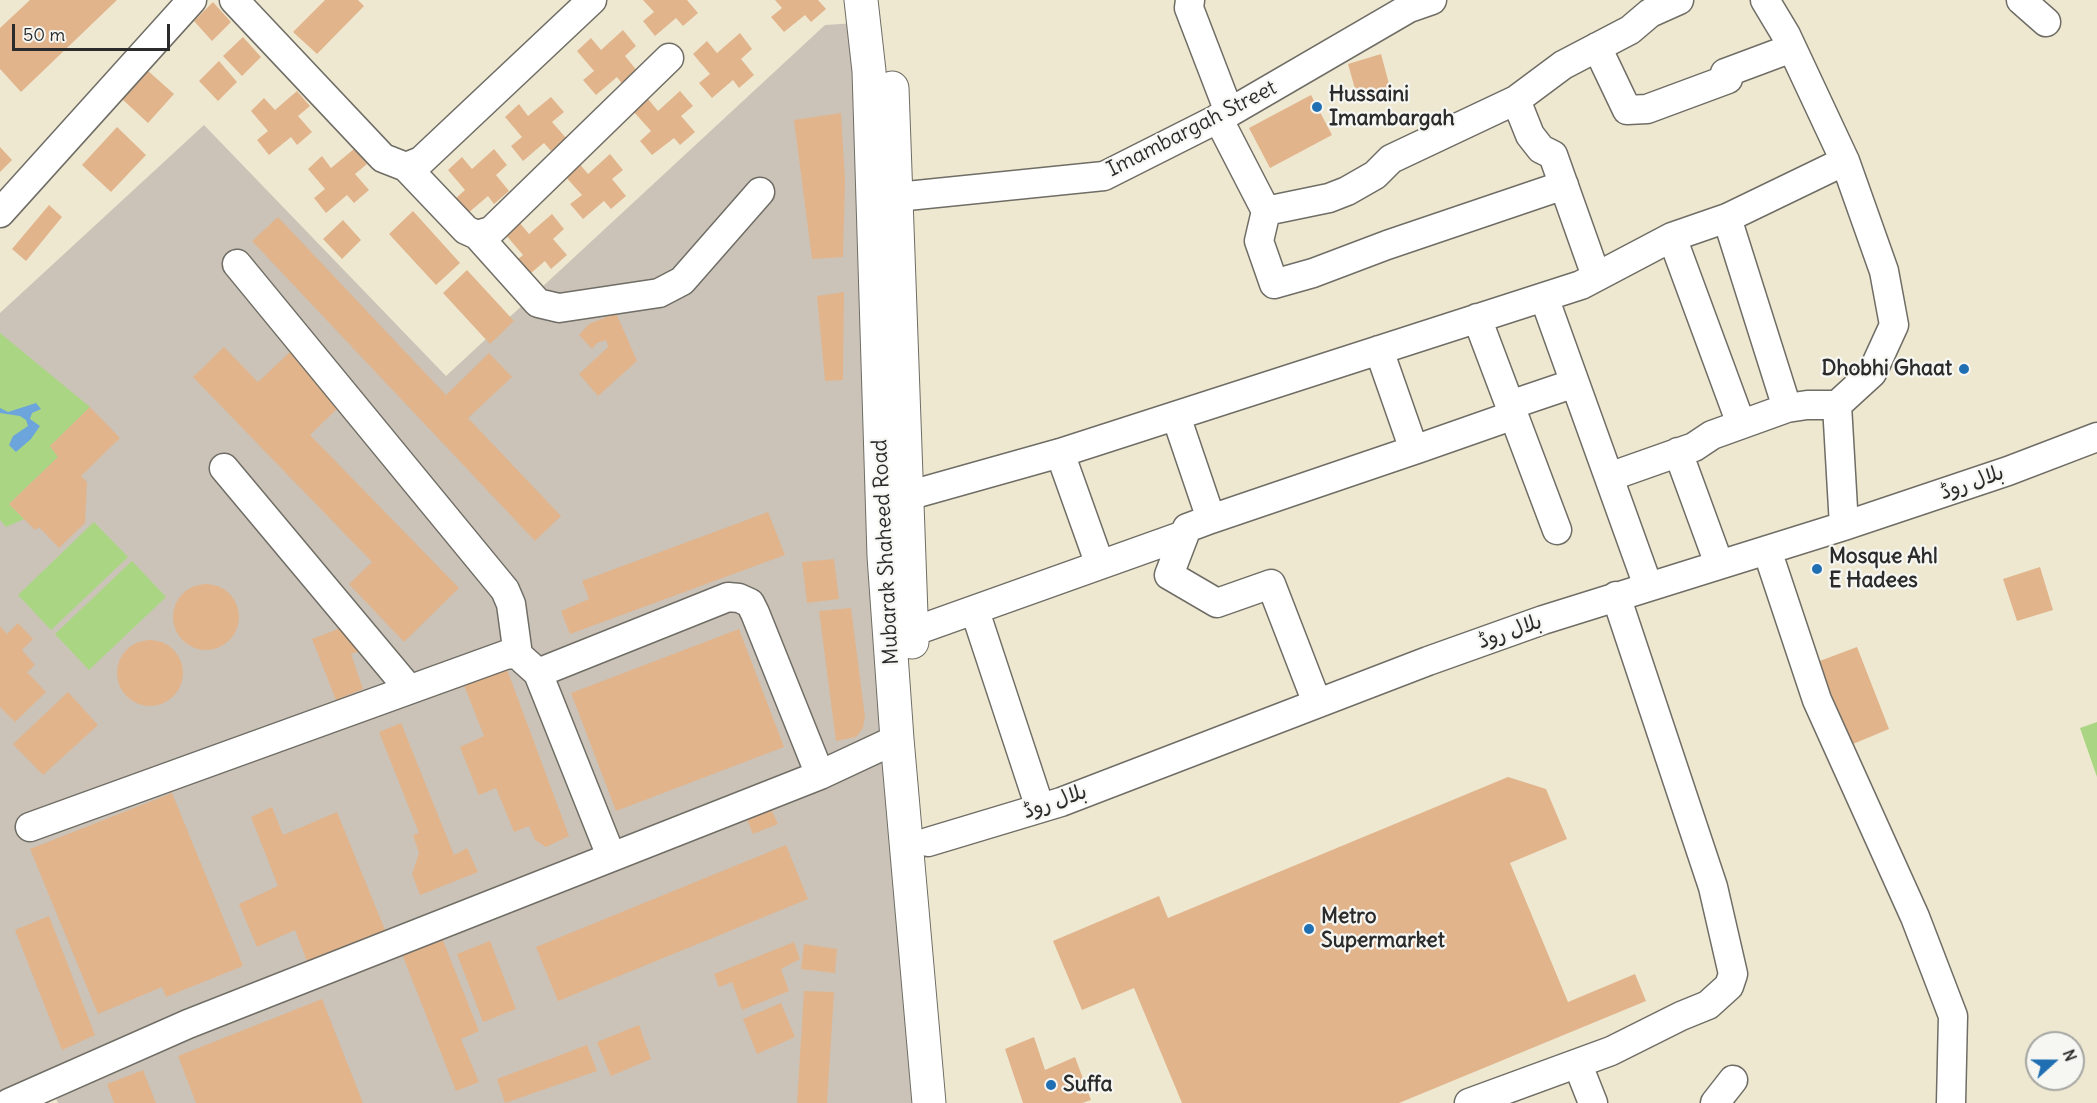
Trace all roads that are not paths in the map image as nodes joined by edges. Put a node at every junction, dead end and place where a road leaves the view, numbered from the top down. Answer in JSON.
{"nodes":[{"id":1,"x":192,"y":0,"type":"edge"},
{"id":2,"x":234,"y":0,"type":"edge"},
{"id":3,"x":592,"y":0,"type":"edge"},
{"id":4,"x":861,"y":0,"type":"edge"},
{"id":5,"x":883,"y":0,"type":"edge"},
{"id":6,"x":1190,"y":0,"type":"edge"},
{"id":7,"x":1679,"y":0,"type":"edge"},
{"id":8,"x":1770,"y":1,"type":"edge"},
{"id":9,"x":1415,"y":3,"type":"edge"},
{"id":10,"x":1597,"y":47,"type":"junction"},
{"id":11,"x":1792,"y":48,"type":"junction"},
{"id":12,"x":669,"y":58,"type":"dead end"},
{"id":13,"x":1516,"y":100,"type":"junction"},
{"id":14,"x":1224,"y":115,"type":"junction"},
{"id":15,"x":1845,"y":161,"type":"junction"},
{"id":16,"x":405,"y":167,"type":"junction"},
{"id":17,"x":1564,"y":185,"type":"junction"},
{"id":18,"x":760,"y":192,"type":"dead end"},
{"id":19,"x":897,"y":196,"type":"junction"},
{"id":20,"x":1266,"y":211,"type":"junction"},
{"id":21,"x":0,"y":213,"type":"edge"},
{"id":22,"x":1727,"y":218,"type":"junction"},
{"id":23,"x":477,"y":235,"type":"junction"},
{"id":24,"x":1672,"y":237,"type":"junction"},
{"id":25,"x":237,"y":264,"type":"dead end"},
{"id":26,"x":1596,"y":276,"type":"junction"},
{"id":27,"x":1544,"y":297,"type":"junction"},
{"id":28,"x":1478,"y":318,"type":"junction"},
{"id":29,"x":1379,"y":350,"type":"junction"},
{"id":30,"x":1575,"y":383,"type":"junction"},
{"id":31,"x":1837,"y":405,"type":"junction"},
{"id":32,"x":1787,"y":408,"type":"junction"},
{"id":33,"x":1512,"y":410,"type":"junction"},
{"id":34,"x":1176,"y":416,"type":"junction"},
{"id":35,"x":1741,"y":424,"type":"junction"},
{"id":36,"x":2097,"y":437,"type":"edge"},
{"id":37,"x":1414,"y":450,"type":"junction"},
{"id":38,"x":1678,"y":452,"type":"junction"},
{"id":39,"x":1060,"y":453,"type":"junction"},
{"id":40,"x":224,"y":468,"type":"dead end"},
{"id":41,"x":1609,"y":477,"type":"junction"},
{"id":42,"x":907,"y":496,"type":"junction"},
{"id":43,"x":1211,"y":519,"type":"junction"},
{"id":44,"x":1844,"y":526,"type":"junction"},
{"id":45,"x":1557,"y":530,"type":"dead end"},
{"id":46,"x":1184,"y":535,"type":"junction"},
{"id":47,"x":1767,"y":550,"type":"junction"},
{"id":48,"x":1719,"y":564,"type":"junction"},
{"id":49,"x":1100,"y":565,"type":"junction"},
{"id":50,"x":1648,"y":586,"type":"junction"},
{"id":51,"x":1616,"y":596,"type":"junction"},
{"id":52,"x":975,"y":611,"type":"junction"},
{"id":53,"x":912,"y":632,"type":"junction"},
{"id":54,"x":528,"y":664,"type":"junction"},
{"id":55,"x":409,"y":689,"type":"junction"},
{"id":56,"x":1317,"y":703,"type":"junction"},
{"id":57,"x":897,"y":739,"type":"junction"},
{"id":58,"x":820,"y":775,"type":"junction"},
{"id":59,"x":1040,"y":808,"type":"junction"},
{"id":60,"x":30,"y":827,"type":"dead end"},
{"id":61,"x":928,"y":842,"type":"junction"},
{"id":62,"x":611,"y":856,"type":"junction"},
{"id":63,"x":1578,"y":1065,"type":"junction"},
{"id":64,"x":1733,"y":1080,"type":"dead end"},
{"id":65,"x":9,"y":1103,"type":"edge"},
{"id":66,"x":929,"y":1103,"type":"edge"},
{"id":67,"x":950,"y":1103,"type":"edge"},
{"id":68,"x":1469,"y":1103,"type":"edge"},
{"id":69,"x":1593,"y":1103,"type":"edge"},
{"id":70,"x":1715,"y":1103,"type":"edge"},
{"id":71,"x":1951,"y":1103,"type":"edge"}],
"edges":[{"from":1,"to":21,"type":"street"},
{"from":2,"to":16,"type":"street"},
{"from":3,"to":16,"type":"street"},
{"from":4,"to":57,"type":"main road","name":"Mubarak Shaheed Road"},
{"from":5,"to":19,"type":"main road","name":"Mubarak Shaheed Road"},
{"from":6,"to":14,"type":"street"},
{"from":7,"to":10,"type":"street"},
{"from":8,"to":11,"type":"street"},
{"from":9,"to":14,"type":"street","name":"Imambargah Street"},
{"from":10,"to":11,"type":"street"},
{"from":10,"to":13,"type":"street"},
{"from":11,"to":15,"type":"street"},
{"from":12,"to":23,"type":"street"},
{"from":13,"to":17,"type":"street"},
{"from":13,"to":20,"type":"street"},
{"from":14,"to":19,"type":"street","name":"Imambargah Street"},
{"from":14,"to":20,"type":"street"},
{"from":15,"to":22,"type":"street"},
{"from":15,"to":31,"type":"street"},
{"from":16,"to":23,"type":"street"},
{"from":17,"to":20,"type":"street"},
{"from":17,"to":26,"type":"street"},
{"from":18,"to":23,"type":"street"},
{"from":19,"to":42,"type":"main road","name":"Mubarak Shaheed Road"},
{"from":22,"to":24,"type":"street"},
{"from":22,"to":32,"type":"street"},
{"from":24,"to":26,"type":"street"},
{"from":24,"to":35,"type":"street"},
{"from":25,"to":54,"type":"street"},
{"from":26,"to":27,"type":"street"},
{"from":27,"to":28,"type":"street"},
{"from":27,"to":30,"type":"street"},
{"from":28,"to":29,"type":"street"},
{"from":28,"to":33,"type":"street"},
{"from":29,"to":34,"type":"street"},
{"from":29,"to":37,"type":"street"},
{"from":30,"to":33,"type":"street"},
{"from":30,"to":41,"type":"street"},
{"from":31,"to":32,"type":"street"},
{"from":31,"to":44,"type":"street"},
{"from":32,"to":35,"type":"street"},
{"from":33,"to":37,"type":"street"},
{"from":33,"to":45,"type":"street"},
{"from":34,"to":39,"type":"street"},
{"from":34,"to":43,"type":"street"},
{"from":35,"to":38,"type":"street"},
{"from":36,"to":44,"type":"street","name":"بلال روڈ"},
{"from":37,"to":43,"type":"street"},
{"from":38,"to":41,"type":"street"},
{"from":38,"to":48,"type":"street"},
{"from":39,"to":42,"type":"street"},
{"from":39,"to":49,"type":"street"},
{"from":40,"to":55,"type":"street"},
{"from":41,"to":50,"type":"street"},
{"from":42,"to":53,"type":"main road","name":"Mubarak Shaheed Road"},
{"from":43,"to":46,"type":"street"},
{"from":44,"to":47,"type":"street","name":"بلال روڈ"},
{"from":46,"to":49,"type":"street"},
{"from":46,"to":56,"type":"street"},
{"from":47,"to":48,"type":"street","name":"بلال روڈ"},
{"from":47,"to":71,"type":"street"},
{"from":48,"to":50,"type":"street","name":"بلال روڈ"},
{"from":49,"to":52,"type":"street"},
{"from":50,"to":51,"type":"street","name":"بلال روڈ"},
{"from":51,"to":56,"type":"street","name":"بلال روڈ"},
{"from":51,"to":63,"type":"street"},
{"from":52,"to":53,"type":"street"},
{"from":52,"to":59,"type":"street"},
{"from":53,"to":61,"type":"main road","name":"Mubarak Shaheed Road"},
{"from":54,"to":55,"type":"street"},
{"from":54,"to":58,"type":"street"},
{"from":54,"to":62,"type":"street"},
{"from":55,"to":60,"type":"street"},
{"from":56,"to":59,"type":"street","name":"بلال روڈ"},
{"from":57,"to":58,"type":"street"},
{"from":57,"to":66,"type":"main road","name":"Mubarak Shaheed Road"},
{"from":58,"to":62,"type":"street"},
{"from":59,"to":61,"type":"street","name":"بلال روڈ"},
{"from":61,"to":67,"type":"main road","name":"Mubarak Shaheed Road"},
{"from":62,"to":65,"type":"street"},
{"from":63,"to":68,"type":"street"},
{"from":63,"to":69,"type":"street"},
{"from":64,"to":70,"type":"street"}]}
